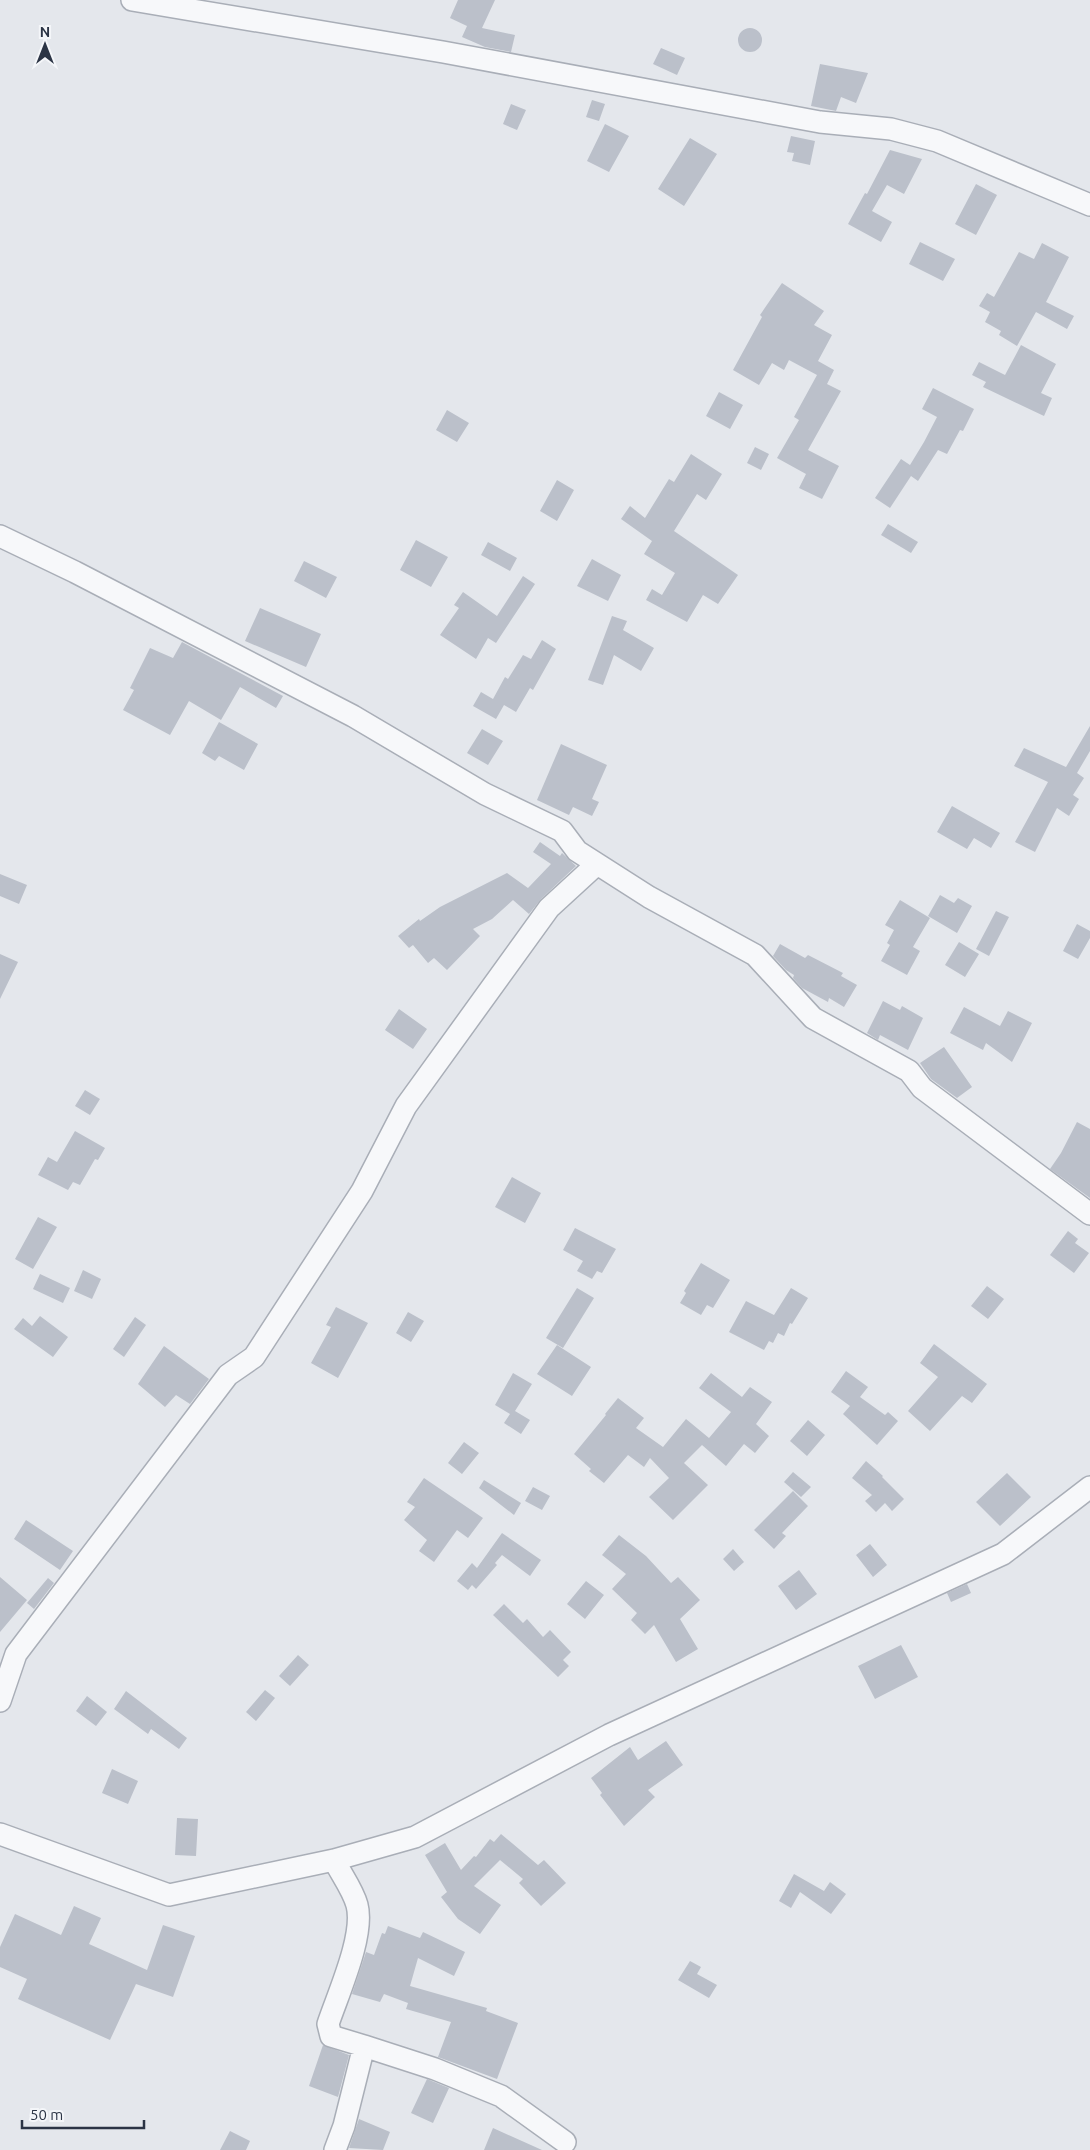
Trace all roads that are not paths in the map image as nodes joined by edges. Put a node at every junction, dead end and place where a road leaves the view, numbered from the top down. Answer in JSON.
{"nodes":[{"id":1,"x":132,"y":0,"type":"edge"},
{"id":2,"x":1090,"y":206,"type":"edge"},
{"id":3,"x":0,"y":536,"type":"edge"},
{"id":4,"x":597,"y":864,"type":"junction"},
{"id":5,"x":1090,"y":1214,"type":"edge"},
{"id":6,"x":1090,"y":1487,"type":"edge"},
{"id":7,"x":0,"y":1701,"type":"edge"},
{"id":8,"x":0,"y":1834,"type":"edge"},
{"id":9,"x":334,"y":1860,"type":"junction"},
{"id":10,"x":364,"y":2046,"type":"junction"},
{"id":11,"x":565,"y":2142,"type":"dead end"},
{"id":12,"x":335,"y":2150,"type":"edge"}],
"edges":[{"from":1,"to":2,"type":"street"},
{"from":3,"to":4,"type":"street"},
{"from":4,"to":5,"type":"street"},
{"from":4,"to":7,"type":"street"},
{"from":6,"to":9,"type":"street"},
{"from":8,"to":9,"type":"street"},
{"from":9,"to":10,"type":"street"},
{"from":10,"to":11,"type":"street"},
{"from":10,"to":12,"type":"street"}]}
